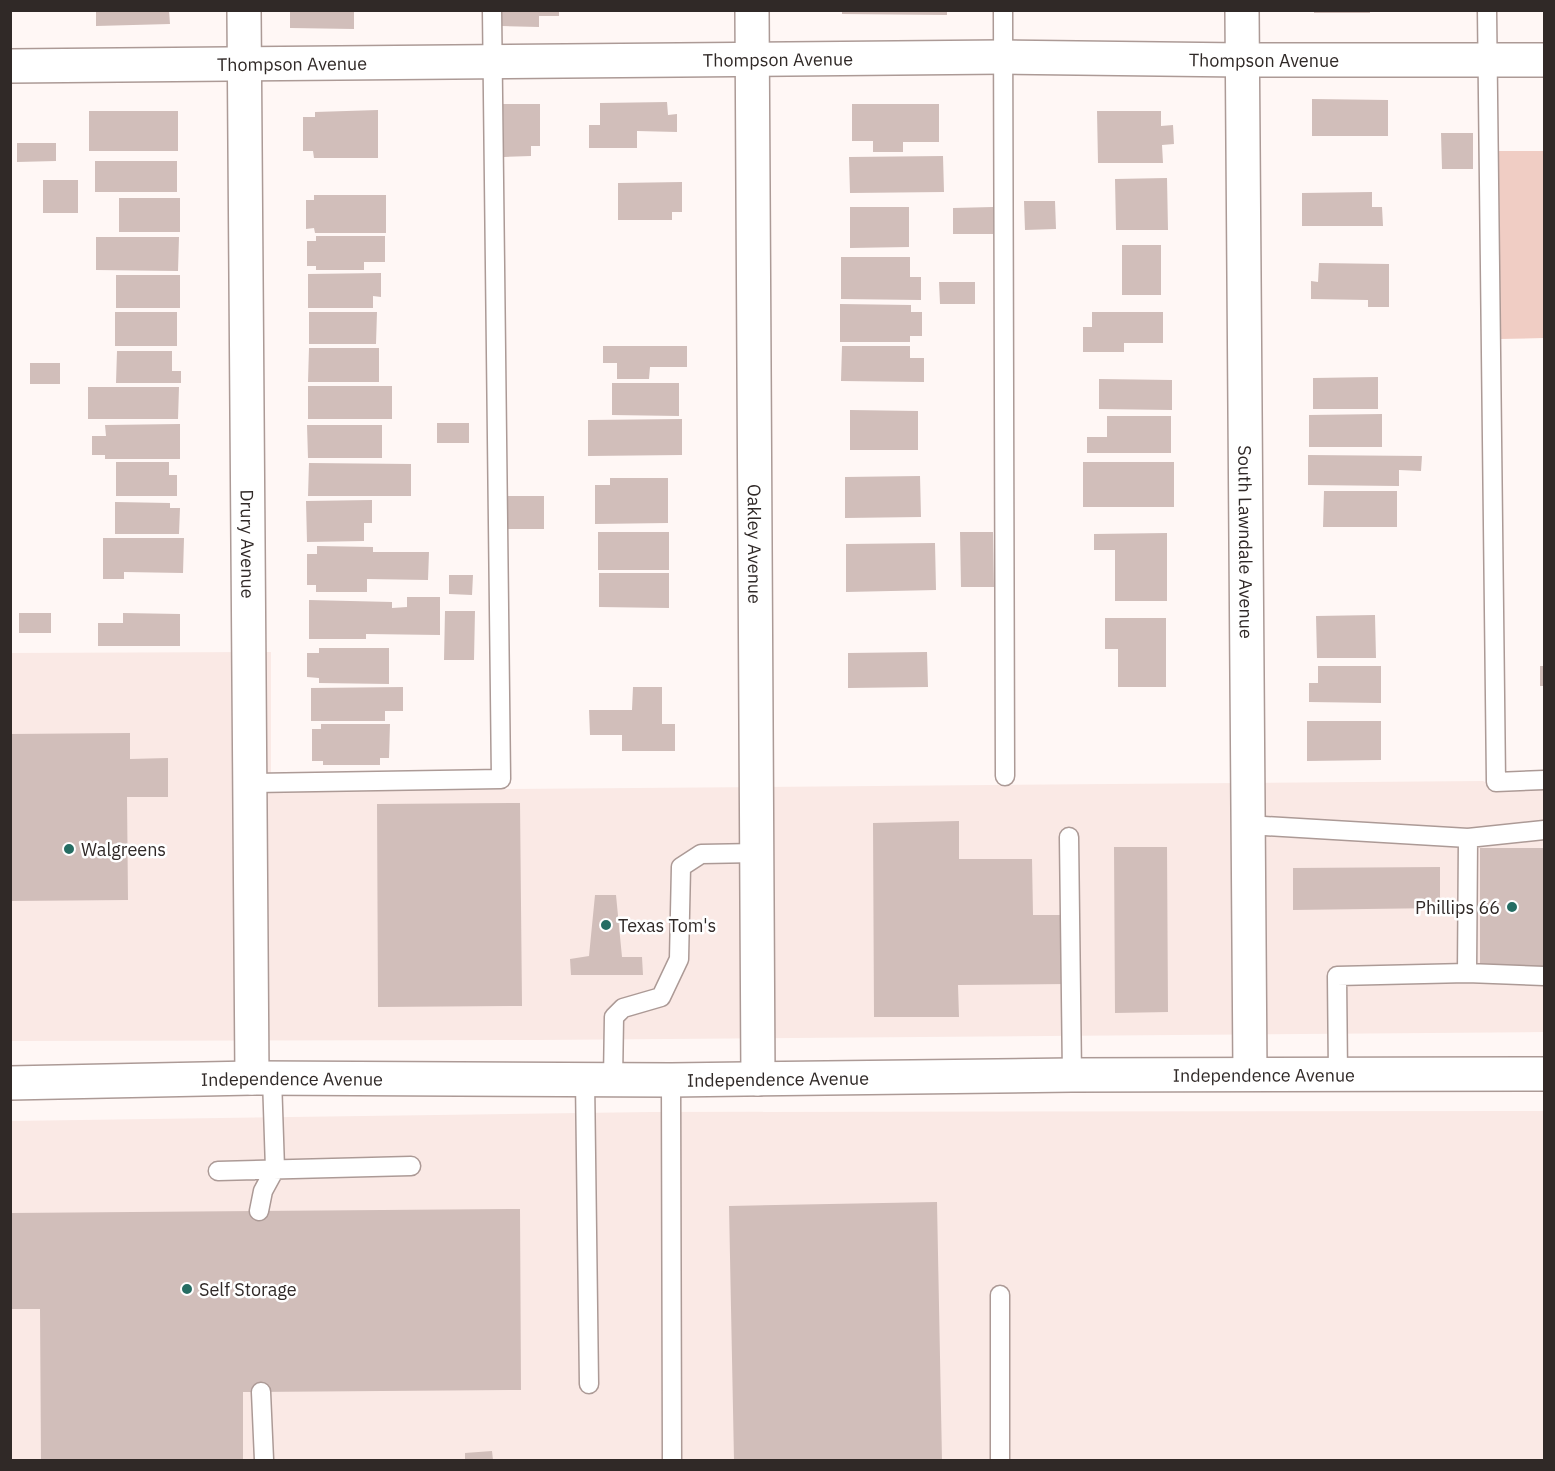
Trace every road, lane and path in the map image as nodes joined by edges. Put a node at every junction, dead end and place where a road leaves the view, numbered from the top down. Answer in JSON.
{"nodes":[{"id":1,"x":244,"y":10,"type":"edge"},
{"id":2,"x":492,"y":10,"type":"edge"},
{"id":3,"x":752,"y":10,"type":"edge"},
{"id":4,"x":1003,"y":10,"type":"edge"},
{"id":5,"x":1242,"y":10,"type":"edge"},
{"id":6,"x":1487,"y":10,"type":"edge"},
{"id":7,"x":1003,"y":57,"type":"junction"},
{"id":8,"x":753,"y":60,"type":"junction"},
{"id":9,"x":1242,"y":60,"type":"junction"},
{"id":10,"x":1545,"y":60,"type":"edge"},
{"id":11,"x":493,"y":61,"type":"junction"},
{"id":12,"x":1487,"y":61,"type":"junction"},
{"id":13,"x":244,"y":63,"type":"junction"},
{"id":14,"x":10,"y":66,"type":"edge"},
{"id":15,"x":1005,"y":776,"type":"dead end"},
{"id":16,"x":1545,"y":780,"type":"edge"},
{"id":17,"x":249,"y":783,"type":"junction"},
{"id":18,"x":1248,"y":825,"type":"junction"},
{"id":19,"x":1545,"y":830,"type":"edge"},
{"id":20,"x":1069,"y":837,"type":"dead end"},
{"id":21,"x":1468,"y":838,"type":"junction"},
{"id":22,"x":757,"y":853,"type":"junction"},
{"id":23,"x":1467,"y":973,"type":"junction"},
{"id":24,"x":1545,"y":976,"type":"edge"},
{"id":25,"x":1250,"y":1074,"type":"junction"},
{"id":26,"x":1338,"y":1074,"type":"junction"},
{"id":27,"x":1545,"y":1074,"type":"edge"},
{"id":28,"x":1072,"y":1075,"type":"junction"},
{"id":29,"x":262,"y":1078,"type":"junction"},
{"id":30,"x":758,"y":1079,"type":"junction"},
{"id":31,"x":599,"y":1080,"type":"junction"},
{"id":32,"x":671,"y":1080,"type":"junction"},
{"id":33,"x":10,"y":1083,"type":"edge"},
{"id":34,"x":411,"y":1166,"type":"dead end"},
{"id":35,"x":275,"y":1169,"type":"junction"},
{"id":36,"x":218,"y":1171,"type":"dead end"},
{"id":37,"x":259,"y":1211,"type":"dead end"},
{"id":38,"x":1000,"y":1295,"type":"dead end"},
{"id":39,"x":589,"y":1384,"type":"dead end"},
{"id":40,"x":261,"y":1392,"type":"dead end"},
{"id":41,"x":264,"y":1461,"type":"edge"},
{"id":42,"x":672,"y":1461,"type":"edge"},
{"id":43,"x":1000,"y":1461,"type":"edge"}],
"edges":[{"from":1,"to":13,"type":"street","name":"Drury Avenue"},
{"from":2,"to":11,"type":"lane"},
{"from":3,"to":8,"type":"street","name":"Oakley Avenue"},
{"from":4,"to":7,"type":"lane"},
{"from":5,"to":9,"type":"street","name":"South Lawndale Avenue"},
{"from":6,"to":12,"type":"lane"},
{"from":7,"to":8,"type":"street","name":"Thompson Avenue"},
{"from":7,"to":9,"type":"street","name":"Thompson Avenue"},
{"from":7,"to":15,"type":"lane"},
{"from":8,"to":11,"type":"street","name":"Thompson Avenue"},
{"from":8,"to":22,"type":"street","name":"Oakley Avenue"},
{"from":9,"to":12,"type":"street","name":"Thompson Avenue"},
{"from":9,"to":18,"type":"street","name":"South Lawndale Avenue"},
{"from":10,"to":12,"type":"street","name":"Thompson Avenue"},
{"from":11,"to":13,"type":"street","name":"Thompson Avenue"},
{"from":11,"to":17,"type":"lane"},
{"from":12,"to":16,"type":"lane"},
{"from":13,"to":14,"type":"street","name":"Thompson Avenue"},
{"from":13,"to":17,"type":"street","name":"Drury Avenue"},
{"from":17,"to":29,"type":"street","name":"Drury Avenue"},
{"from":18,"to":21,"type":"lane"},
{"from":18,"to":25,"type":"street","name":"South Lawndale Avenue"},
{"from":19,"to":21,"type":"lane"},
{"from":20,"to":28,"type":"lane"},
{"from":21,"to":23,"type":"lane"},
{"from":22,"to":30,"type":"street","name":"Oakley Avenue"},
{"from":22,"to":31,"type":"lane"},
{"from":23,"to":24,"type":"lane"},
{"from":23,"to":26,"type":"lane"},
{"from":25,"to":26,"type":"street","name":"Independence Avenue"},
{"from":25,"to":28,"type":"street","name":"Independence Avenue"},
{"from":26,"to":27,"type":"street","name":"Independence Avenue"},
{"from":28,"to":30,"type":"street","name":"Independence Avenue"},
{"from":29,"to":31,"type":"street","name":"Independence Avenue"},
{"from":29,"to":33,"type":"street","name":"Independence Avenue"},
{"from":29,"to":35,"type":"lane"},
{"from":30,"to":32,"type":"street","name":"Independence Avenue"},
{"from":31,"to":32,"type":"street","name":"Independence Avenue"},
{"from":31,"to":39,"type":"lane"},
{"from":32,"to":42,"type":"lane"},
{"from":34,"to":35,"type":"lane"},
{"from":35,"to":36,"type":"lane"},
{"from":35,"to":37,"type":"lane"},
{"from":38,"to":43,"type":"lane"},
{"from":40,"to":41,"type":"lane"}]}
